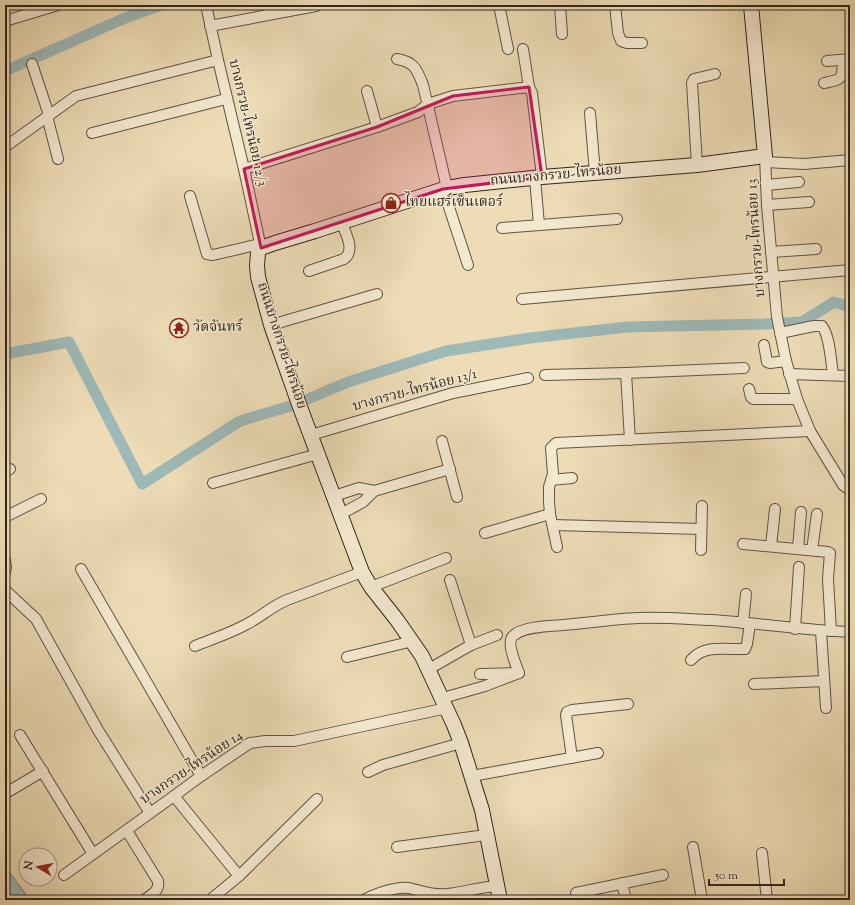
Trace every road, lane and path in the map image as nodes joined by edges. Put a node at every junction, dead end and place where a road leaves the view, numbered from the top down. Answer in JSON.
{"nodes":[{"id":1,"x":58,"y":5,"type":"edge"},
{"id":2,"x":206,"y":5,"type":"edge"},
{"id":3,"x":500,"y":5,"type":"edge"},
{"id":4,"x":560,"y":5,"type":"edge"},
{"id":5,"x":615,"y":5,"type":"edge"},
{"id":6,"x":751,"y":5,"type":"edge"},
{"id":7,"x":316,"y":6,"type":"dead end"},
{"id":8,"x":5,"y":21,"type":"edge"},
{"id":9,"x":210,"y":26,"type":"junction"},
{"id":10,"x":562,"y":34,"type":"dead end"},
{"id":11,"x":642,"y":43,"type":"dead end"},
{"id":12,"x":508,"y":48,"type":"dead end"},
{"id":13,"x":524,"y":49,"type":"dead end"},
{"id":14,"x":397,"y":59,"type":"dead end"},
{"id":15,"x":846,"y":59,"type":"edge"},
{"id":16,"x":218,"y":60,"type":"junction"},
{"id":17,"x":827,"y":61,"type":"dead end"},
{"id":18,"x":32,"y":64,"type":"dead end"},
{"id":19,"x":715,"y":74,"type":"dead end"},
{"id":20,"x":824,"y":83,"type":"dead end"},
{"id":21,"x":529,"y":87,"type":"junction"},
{"id":22,"x":367,"y":92,"type":"dead end"},
{"id":23,"x":226,"y":99,"type":"junction"},
{"id":24,"x":428,"y":104,"type":"junction"},
{"id":25,"x":590,"y":113,"type":"dead end"},
{"id":26,"x":48,"y":116,"type":"junction"},
{"id":27,"x":377,"y":127,"type":"junction"},
{"id":28,"x":92,"y":133,"type":"dead end"},
{"id":29,"x":5,"y":147,"type":"edge"},
{"id":30,"x":58,"y":159,"type":"dead end"},
{"id":31,"x":850,"y":160,"type":"edge"},
{"id":32,"x":765,"y":164,"type":"junction"},
{"id":33,"x":697,"y":165,"type":"junction"},
{"id":34,"x":244,"y":169,"type":"junction"},
{"id":35,"x":595,"y":173,"type":"junction"},
{"id":36,"x":539,"y":178,"type":"junction"},
{"id":37,"x":799,"y":182,"type":"dead end"},
{"id":38,"x":766,"y":185,"type":"junction"},
{"id":39,"x":445,"y":189,"type":"junction"},
{"id":40,"x":190,"y":196,"type":"dead end"},
{"id":41,"x":809,"y":202,"type":"dead end"},
{"id":42,"x":768,"y":205,"type":"junction"},
{"id":43,"x":617,"y":219,"type":"dead end"},
{"id":44,"x":342,"y":223,"type":"junction"},
{"id":45,"x":539,"y":225,"type":"junction"},
{"id":46,"x":502,"y":228,"type":"dead end"},
{"id":47,"x":260,"y":246,"type":"junction"},
{"id":48,"x":816,"y":249,"type":"dead end"},
{"id":49,"x":771,"y":252,"type":"junction"},
{"id":50,"x":468,"y":265,"type":"dead end"},
{"id":51,"x":850,"y":270,"type":"edge"},
{"id":52,"x":309,"y":271,"type":"dead end"},
{"id":53,"x":773,"y":277,"type":"junction"},
{"id":54,"x":377,"y":294,"type":"dead end"},
{"id":55,"x":522,"y":299,"type":"dead end"},
{"id":56,"x":271,"y":324,"type":"junction"},
{"id":57,"x":780,"y":331,"type":"junction"},
{"id":58,"x":764,"y":345,"type":"dead end"},
{"id":59,"x":786,"y":361,"type":"junction"},
{"id":60,"x":744,"y":368,"type":"dead end"},
{"id":61,"x":626,"y":374,"type":"junction"},
{"id":62,"x":789,"y":374,"type":"junction"},
{"id":63,"x":545,"y":375,"type":"dead end"},
{"id":64,"x":833,"y":375,"type":"junction"},
{"id":65,"x":850,"y":376,"type":"edge"},
{"id":66,"x":528,"y":378,"type":"dead end"},
{"id":67,"x":749,"y":389,"type":"dead end"},
{"id":68,"x":797,"y":399,"type":"junction"},
{"id":69,"x":810,"y":431,"type":"junction"},
{"id":70,"x":311,"y":435,"type":"junction"},
{"id":71,"x":630,"y":440,"type":"junction"},
{"id":72,"x":442,"y":441,"type":"dead end"},
{"id":73,"x":318,"y":454,"type":"junction"},
{"id":74,"x":450,"y":469,"type":"junction"},
{"id":75,"x":572,"y":478,"type":"dead end"},
{"id":76,"x":551,"y":480,"type":"junction"},
{"id":77,"x":213,"y":483,"type":"dead end"},
{"id":78,"x":850,"y":490,"type":"edge"},
{"id":79,"x":374,"y":491,"type":"junction"},
{"id":80,"x":334,"y":496,"type":"junction"},
{"id":81,"x":457,"y":497,"type":"dead end"},
{"id":82,"x":41,"y":499,"type":"dead end"},
{"id":83,"x":702,"y":506,"type":"dead end"},
{"id":84,"x":775,"y":509,"type":"dead end"},
{"id":85,"x":801,"y":512,"type":"dead end"},
{"id":86,"x":341,"y":514,"type":"junction"},
{"id":87,"x":550,"y":514,"type":"junction"},
{"id":88,"x":817,"y":514,"type":"dead end"},
{"id":89,"x":5,"y":517,"type":"edge"},
{"id":90,"x":553,"y":525,"type":"junction"},
{"id":91,"x":701,"y":529,"type":"junction"},
{"id":92,"x":485,"y":534,"type":"dead end"},
{"id":93,"x":743,"y":544,"type":"dead end"},
{"id":94,"x":771,"y":546,"type":"junction"},
{"id":95,"x":557,"y":547,"type":"dead end"},
{"id":96,"x":798,"y":549,"type":"junction"},
{"id":97,"x":701,"y":550,"type":"dead end"},
{"id":98,"x":812,"y":550,"type":"junction"},
{"id":99,"x":446,"y":558,"type":"dead end"},
{"id":100,"x":5,"y":560,"type":"edge"},
{"id":101,"x":799,"y":567,"type":"dead end"},
{"id":102,"x":81,"y":569,"type":"dead end"},
{"id":103,"x":5,"y":572,"type":"edge"},
{"id":104,"x":362,"y":572,"type":"junction"},
{"id":105,"x":450,"y":580,"type":"dead end"},
{"id":106,"x":371,"y":587,"type":"junction"},
{"id":107,"x":5,"y":590,"type":"edge"},
{"id":108,"x":746,"y":594,"type":"dead end"},
{"id":109,"x":746,"y":623,"type":"junction"},
{"id":110,"x":795,"y":629,"type":"junction"},
{"id":111,"x":826,"y":631,"type":"junction"},
{"id":112,"x":850,"y":632,"type":"edge"},
{"id":113,"x":497,"y":635,"type":"dead end"},
{"id":114,"x":413,"y":641,"type":"junction"},
{"id":115,"x":471,"y":645,"type":"junction"},
{"id":116,"x":195,"y":646,"type":"dead end"},
{"id":117,"x":347,"y":657,"type":"dead end"},
{"id":118,"x":691,"y":660,"type":"dead end"},
{"id":119,"x":429,"y":669,"type":"junction"},
{"id":120,"x":519,"y":673,"type":"junction"},
{"id":121,"x":480,"y":674,"type":"dead end"},
{"id":122,"x":824,"y":681,"type":"junction"},
{"id":123,"x":754,"y":684,"type":"dead end"},
{"id":124,"x":445,"y":703,"type":"junction"},
{"id":125,"x":628,"y":704,"type":"dead end"},
{"id":126,"x":826,"y":708,"type":"dead end"},
{"id":127,"x":20,"y":735,"type":"dead end"},
{"id":128,"x":461,"y":743,"type":"junction"},
{"id":129,"x":598,"y":753,"type":"dead end"},
{"id":130,"x":572,"y":758,"type":"junction"},
{"id":131,"x":43,"y":770,"type":"junction"},
{"id":132,"x":368,"y":772,"type":"dead end"},
{"id":133,"x":201,"y":776,"type":"junction"},
{"id":134,"x":472,"y":776,"type":"junction"},
{"id":135,"x":6,"y":793,"type":"edge"},
{"id":136,"x":174,"y":796,"type":"junction"},
{"id":137,"x":317,"y":799,"type":"dead end"},
{"id":138,"x":150,"y":813,"type":"junction"},
{"id":139,"x":127,"y":831,"type":"junction"},
{"id":140,"x":486,"y":835,"type":"junction"},
{"id":141,"x":396,"y":847,"type":"dead end"},
{"id":142,"x":693,"y":847,"type":"dead end"},
{"id":143,"x":762,"y":853,"type":"dead end"},
{"id":144,"x":93,"y":854,"type":"junction"},
{"id":145,"x":64,"y":875,"type":"dead end"},
{"id":146,"x":663,"y":875,"type":"dead end"},
{"id":147,"x":239,"y":876,"type":"junction"},
{"id":148,"x":622,"y":883,"type":"junction"},
{"id":149,"x":497,"y":886,"type":"junction"},
{"id":150,"x":576,"y":893,"type":"dead end"},
{"id":151,"x":144,"y":900,"type":"edge"},
{"id":152,"x":210,"y":900,"type":"edge"},
{"id":153,"x":364,"y":900,"type":"edge"},
{"id":154,"x":500,"y":900,"type":"edge"},
{"id":155,"x":626,"y":900,"type":"edge"},
{"id":156,"x":702,"y":900,"type":"edge"},
{"id":157,"x":766,"y":900,"type":"edge"}],
"edges":[{"from":1,"to":8,"type":"street"},
{"from":2,"to":9,"type":"street","name":"บางกรวย-ไทรน้อย 12/3"},
{"from":3,"to":12,"type":"street"},
{"from":4,"to":10,"type":"street"},
{"from":5,"to":11,"type":"street"},
{"from":6,"to":32,"type":"main road"},
{"from":7,"to":9,"type":"street"},
{"from":9,"to":16,"type":"street","name":"บางกรวย-ไทรน้อย 12/3"},
{"from":13,"to":21,"type":"street"},
{"from":14,"to":24,"type":"street"},
{"from":15,"to":17,"type":"street"},
{"from":15,"to":20,"type":"street"},
{"from":16,"to":23,"type":"street","name":"บางกรวย-ไทรน้อย 12/3"},
{"from":16,"to":26,"type":"street"},
{"from":18,"to":26,"type":"street"},
{"from":19,"to":33,"type":"street"},
{"from":21,"to":24,"type":"street"},
{"from":21,"to":36,"type":"street"},
{"from":22,"to":27,"type":"street"},
{"from":23,"to":28,"type":"street"},
{"from":23,"to":34,"type":"street","name":"บางกรวย-ไทรน้อย 12/3"},
{"from":24,"to":27,"type":"street"},
{"from":24,"to":39,"type":"street"},
{"from":25,"to":35,"type":"street"},
{"from":26,"to":29,"type":"street"},
{"from":26,"to":30,"type":"street"},
{"from":27,"to":34,"type":"street"},
{"from":31,"to":32,"type":"street"},
{"from":32,"to":33,"type":"main road","name":"ถนนบางกรวย-ไทรน้อย"},
{"from":32,"to":38,"type":"street","name":"บางกรวย-ไทรน้อย 13"},
{"from":33,"to":35,"type":"main road","name":"ถนนบางกรวย-ไทรน้อย"},
{"from":34,"to":47,"type":"street","name":"บางกรวย-ไทรน้อย 12/3"},
{"from":35,"to":36,"type":"main road","name":"ถนนบางกรวย-ไทรน้อย"},
{"from":36,"to":39,"type":"main road","name":"ถนนบางกรวย-ไทรน้อย"},
{"from":36,"to":45,"type":"street"},
{"from":37,"to":38,"type":"street"},
{"from":38,"to":42,"type":"street","name":"บางกรวย-ไทรน้อย 13"},
{"from":39,"to":44,"type":"main road","name":"ถนนบางกรวย-ไทรน้อย"},
{"from":39,"to":50,"type":"street"},
{"from":40,"to":47,"type":"street"},
{"from":41,"to":42,"type":"street"},
{"from":42,"to":49,"type":"street","name":"บางกรวย-ไทรน้อย 13"},
{"from":43,"to":45,"type":"street"},
{"from":44,"to":47,"type":"main road","name":"ถนนบางกรวย-ไทรน้อย"},
{"from":44,"to":52,"type":"street"},
{"from":45,"to":46,"type":"street"},
{"from":47,"to":56,"type":"main road","name":"ถนนบางกรวย-ไทรน้อย"},
{"from":48,"to":49,"type":"street"},
{"from":49,"to":53,"type":"street","name":"บางกรวย-ไทรน้อย 13"},
{"from":51,"to":53,"type":"street"},
{"from":53,"to":55,"type":"street"},
{"from":53,"to":57,"type":"street","name":"บางกรวย-ไทรน้อย 13"},
{"from":54,"to":56,"type":"street"},
{"from":56,"to":70,"type":"main road","name":"ถนนบางกรวย-ไทรน้อย"},
{"from":57,"to":59,"type":"street","name":"บางกรวย-ไทรน้อย 13"},
{"from":57,"to":64,"type":"street"},
{"from":58,"to":59,"type":"street"},
{"from":59,"to":62,"type":"street","name":"บางกรวย-ไทรน้อย 13"},
{"from":60,"to":61,"type":"street"},
{"from":61,"to":63,"type":"street"},
{"from":61,"to":71,"type":"street"},
{"from":62,"to":64,"type":"street"},
{"from":62,"to":68,"type":"street","name":"บางกรวย-ไทรน้อย 13"},
{"from":64,"to":65,"type":"street"},
{"from":66,"to":70,"type":"street","name":"บางกรวย-ไทรน้อย 13/1"},
{"from":67,"to":68,"type":"street"},
{"from":68,"to":69,"type":"street","name":"บางกรวย-ไทรน้อย 13"},
{"from":69,"to":71,"type":"street"},
{"from":69,"to":78,"type":"street","name":"บางกรวย-ไทรน้อย 13"},
{"from":70,"to":73,"type":"main road","name":"ถนนบางกรวย-ไทรน้อย"},
{"from":71,"to":76,"type":"street"},
{"from":72,"to":74,"type":"street"},
{"from":73,"to":77,"type":"street"},
{"from":73,"to":80,"type":"main road","name":"ถนนบางกรวย-ไทรน้อย"},
{"from":74,"to":79,"type":"street"},
{"from":74,"to":81,"type":"street"},
{"from":75,"to":76,"type":"street"},
{"from":76,"to":87,"type":"street"},
{"from":79,"to":80,"type":"street"},
{"from":79,"to":86,"type":"street"},
{"from":80,"to":86,"type":"main road","name":"ถนนบางกรวย-ไทรน้อย"},
{"from":82,"to":89,"type":"street"},
{"from":83,"to":91,"type":"street"},
{"from":84,"to":94,"type":"street"},
{"from":85,"to":96,"type":"street"},
{"from":86,"to":104,"type":"main road","name":"ถนนบางกรวย-ไทรน้อย"},
{"from":87,"to":90,"type":"street"},
{"from":87,"to":92,"type":"street"},
{"from":88,"to":98,"type":"street"},
{"from":90,"to":91,"type":"street"},
{"from":90,"to":95,"type":"street"},
{"from":91,"to":97,"type":"street"},
{"from":93,"to":94,"type":"street"},
{"from":94,"to":96,"type":"street"},
{"from":96,"to":98,"type":"street"},
{"from":98,"to":111,"type":"street"},
{"from":99,"to":106,"type":"street"},
{"from":100,"to":103,"type":"street"},
{"from":101,"to":110,"type":"street"},
{"from":102,"to":133,"type":"street"},
{"from":104,"to":106,"type":"main road","name":"ถนนบางกรวย-ไทรน้อย"},
{"from":104,"to":116,"type":"street"},
{"from":105,"to":115,"type":"street"},
{"from":106,"to":114,"type":"main road","name":"ถนนบางกรวย-ไทรน้อย"},
{"from":107,"to":138,"type":"street"},
{"from":108,"to":109,"type":"street"},
{"from":109,"to":110,"type":"street"},
{"from":109,"to":118,"type":"street"},
{"from":109,"to":120,"type":"street"},
{"from":110,"to":111,"type":"street"},
{"from":111,"to":112,"type":"street"},
{"from":111,"to":122,"type":"street"},
{"from":113,"to":115,"type":"street"},
{"from":114,"to":117,"type":"street"},
{"from":114,"to":119,"type":"main road","name":"ถนนบางกรวย-ไทรน้อย"},
{"from":115,"to":119,"type":"street"},
{"from":119,"to":124,"type":"main road","name":"ถนนบางกรวย-ไทรน้อย"},
{"from":120,"to":121,"type":"street"},
{"from":120,"to":124,"type":"street","name":"บางกรวย-ไทรน้อย 14"},
{"from":122,"to":123,"type":"street"},
{"from":122,"to":126,"type":"street"},
{"from":124,"to":128,"type":"main road","name":"ถนนบางกรวย-ไทรน้อย"},
{"from":124,"to":133,"type":"street","name":"บางกรวย-ไทรน้อย 14"},
{"from":125,"to":130,"type":"street"},
{"from":127,"to":131,"type":"street"},
{"from":128,"to":132,"type":"street"},
{"from":128,"to":134,"type":"main road","name":"ถนนบางกรวย-ไทรน้อย"},
{"from":129,"to":130,"type":"street"},
{"from":130,"to":134,"type":"street"},
{"from":131,"to":135,"type":"street"},
{"from":131,"to":144,"type":"street"},
{"from":133,"to":136,"type":"street","name":"บางกรวย-ไทรน้อย 14"},
{"from":134,"to":140,"type":"main road","name":"ถนนบางกรวย-ไทรน้อย"},
{"from":136,"to":138,"type":"street","name":"บางกรวย-ไทรน้อย 14"},
{"from":136,"to":147,"type":"street"},
{"from":137,"to":147,"type":"street"},
{"from":138,"to":139,"type":"street","name":"บางกรวย-ไทรน้อย 14"},
{"from":139,"to":144,"type":"street","name":"บางกรวย-ไทรน้อย 14"},
{"from":139,"to":151,"type":"street"},
{"from":140,"to":141,"type":"street"},
{"from":140,"to":149,"type":"main road","name":"ถนนบางกรวย-ไทรน้อย"},
{"from":142,"to":156,"type":"street"},
{"from":143,"to":157,"type":"street"},
{"from":144,"to":145,"type":"street","name":"บางกรวย-ไทรน้อย 14"},
{"from":146,"to":148,"type":"street"},
{"from":147,"to":152,"type":"street"},
{"from":148,"to":150,"type":"street"},
{"from":148,"to":155,"type":"street"},
{"from":149,"to":153,"type":"street"},
{"from":149,"to":154,"type":"main road","name":"ถนนบางกรวย-ไทรน้อย"}]}
